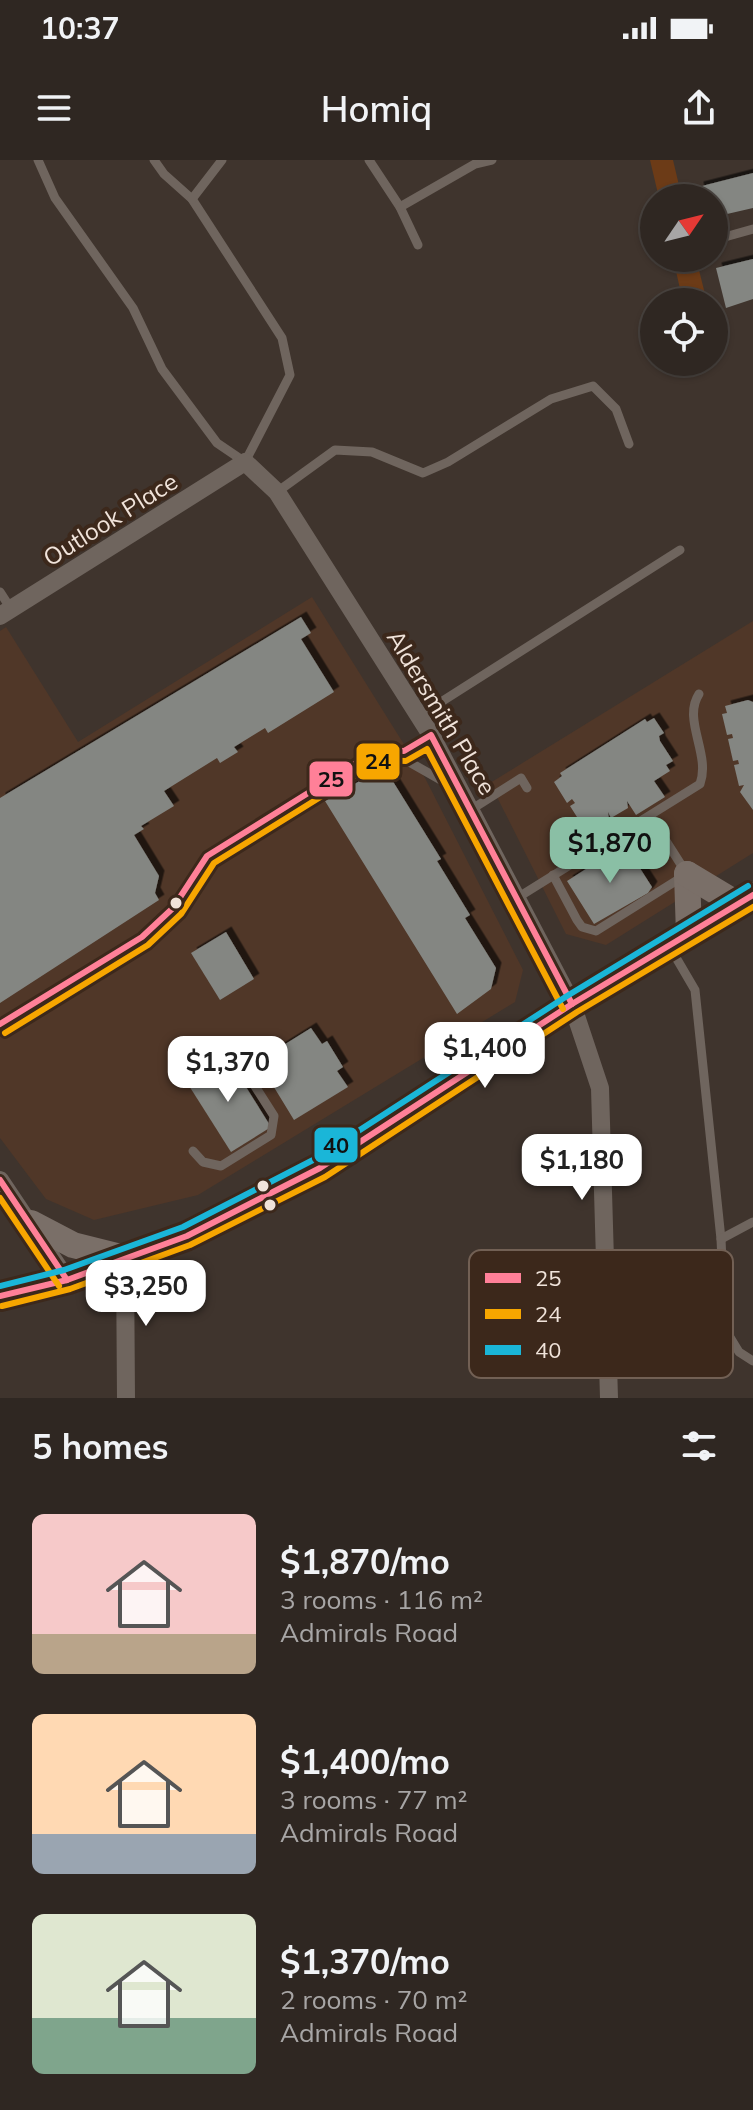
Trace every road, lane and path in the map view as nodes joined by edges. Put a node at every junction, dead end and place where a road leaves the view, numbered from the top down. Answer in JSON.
{"nodes":[{"id":1,"x":38,"y":160,"type":"edge"},
{"id":2,"x":154,"y":160,"type":"edge"},
{"id":3,"x":222,"y":160,"type":"edge"},
{"id":4,"x":369,"y":160,"type":"edge"},
{"id":5,"x":492,"y":160,"type":"edge"},
{"id":6,"x":192,"y":199,"type":"junction"},
{"id":7,"x":400,"y":207,"type":"junction"},
{"id":8,"x":753,"y":229,"type":"edge"},
{"id":9,"x":728,"y":236,"type":"edge"},
{"id":10,"x":418,"y":245,"type":"dead end"},
{"id":11,"x":629,"y":444,"type":"dead end"},
{"id":12,"x":245,"y":462,"type":"junction"},
{"id":13,"x":277,"y":492,"type":"junction"},
{"id":14,"x":680,"y":550,"type":"dead end"},
{"id":15,"x":0,"y":592,"type":"edge"},
{"id":16,"x":5,"y":613,"type":"edge"},
{"id":17,"x":699,"y":694,"type":"dead end"},
{"id":18,"x":419,"y":716,"type":"junction"},
{"id":19,"x":431,"y":735,"type":"junction"},
{"id":20,"x":392,"y":753,"type":"junction"},
{"id":21,"x":527,"y":788,"type":"dead end"},
{"id":22,"x":468,"y":801,"type":"junction"},
{"id":23,"x":650,"y":816,"type":"junction"},
{"id":24,"x":687,"y":874,"type":"junction"},
{"id":25,"x":553,"y":875,"type":"junction"},
{"id":26,"x":517,"y":898,"type":"junction"},
{"id":27,"x":745,"y":899,"type":"edge"},
{"id":28,"x":679,"y":940,"type":"junction"},
{"id":29,"x":572,"y":1004,"type":"junction"},
{"id":30,"x":0,"y":1024,"type":"edge"},
{"id":31,"x":203,"y":1056,"type":"dead end"},
{"id":32,"x":193,"y":1151,"type":"dead end"},
{"id":33,"x":0,"y":1180,"type":"edge"},
{"id":34,"x":753,"y":1222,"type":"edge"},
{"id":35,"x":31,"y":1223,"type":"junction"},
{"id":36,"x":721,"y":1239,"type":"junction"},
{"id":37,"x":605,"y":1250,"type":"edge"},
{"id":38,"x":721,"y":1250,"type":"edge"},
{"id":39,"x":125,"y":1258,"type":"junction"},
{"id":40,"x":67,"y":1280,"type":"junction"},
{"id":41,"x":0,"y":1296,"type":"edge"},
{"id":42,"x":733,"y":1342,"type":"edge"},
{"id":43,"x":753,"y":1361,"type":"edge"},
{"id":44,"x":608,"y":1378,"type":"edge"},
{"id":45,"x":126,"y":1398,"type":"edge"},
{"id":46,"x":609,"y":1398,"type":"edge"}],
"edges":[{"from":1,"to":12,"type":"lane"},
{"from":2,"to":6,"type":"lane"},
{"from":3,"to":6,"type":"lane"},
{"from":4,"to":7,"type":"lane"},
{"from":5,"to":7,"type":"lane"},
{"from":6,"to":12,"type":"lane"},
{"from":7,"to":10,"type":"lane"},
{"from":8,"to":9,"type":"lane"},
{"from":11,"to":13,"type":"lane"},
{"from":12,"to":13,"type":"street","name":"Aldersmith Place"},
{"from":12,"to":16,"type":"street","name":"Outlook Place"},
{"from":13,"to":18,"type":"street","name":"Aldersmith Place"},
{"from":14,"to":18,"type":"lane"},
{"from":15,"to":16,"type":"lane"},
{"from":17,"to":23,"type":"lane"},
{"from":18,"to":19,"type":"street","name":"Aldersmith Place"},
{"from":19,"to":20,"type":"lane"},
{"from":19,"to":22,"type":"street","name":"Aldersmith Place"},
{"from":20,"to":22,"type":"lane"},
{"from":20,"to":30,"type":"lane"},
{"from":21,"to":22,"type":"lane"},
{"from":22,"to":26,"type":"street","name":"Aldersmith Place"},
{"from":23,"to":24,"type":"lane"},
{"from":23,"to":25,"type":"lane"},
{"from":24,"to":25,"type":"lane"},
{"from":24,"to":27,"type":"main road"},
{"from":24,"to":28,"type":"main road"},
{"from":25,"to":26,"type":"lane"},
{"from":26,"to":29,"type":"street","name":"Aldersmith Place"},
{"from":27,"to":28,"type":"main road"},
{"from":28,"to":29,"type":"main road"},
{"from":28,"to":36,"type":"lane"},
{"from":29,"to":37,"type":"street","name":"Aldersmith Place"},
{"from":29,"to":39,"type":"main road"},
{"from":31,"to":32,"type":"lane"},
{"from":33,"to":35,"type":"street"},
{"from":34,"to":36,"type":"lane"},
{"from":35,"to":39,"type":"main road"},
{"from":35,"to":40,"type":"street"},
{"from":36,"to":38,"type":"lane"},
{"from":39,"to":40,"type":"main road"},
{"from":39,"to":45,"type":"street"},
{"from":40,"to":41,"type":"main road"},
{"from":42,"to":43,"type":"lane"},
{"from":44,"to":46,"type":"street","name":"Aldersmith Place"}]}
